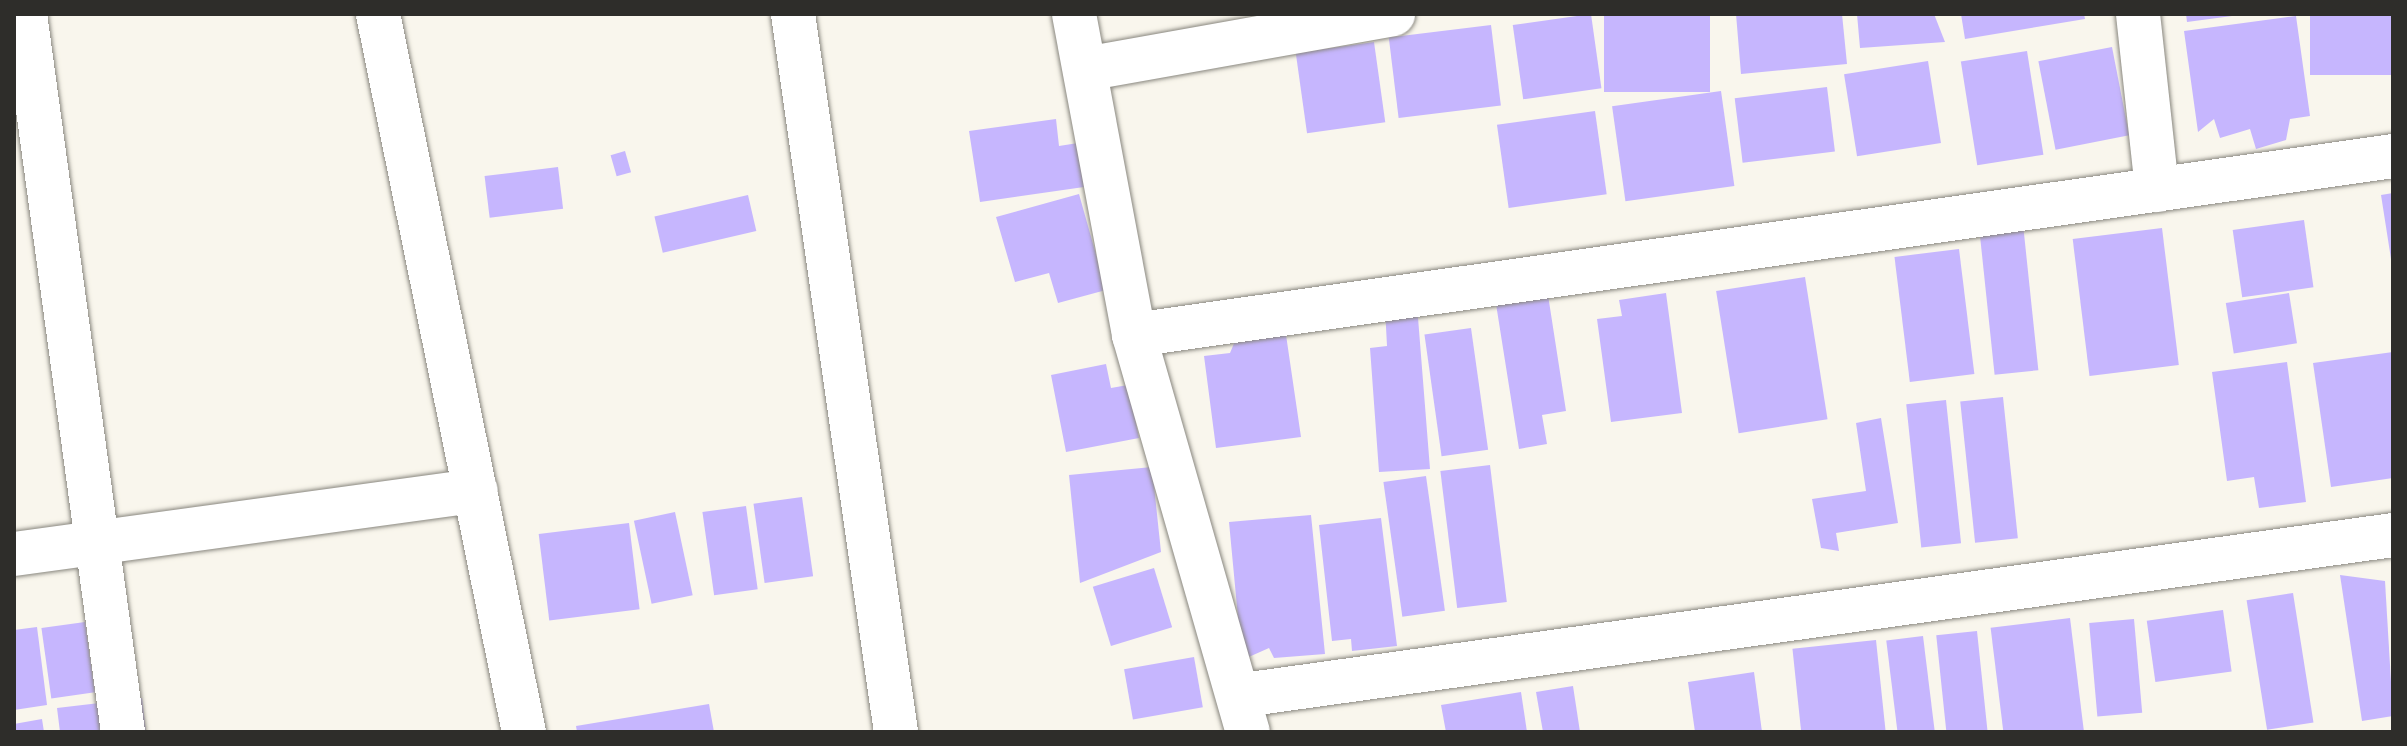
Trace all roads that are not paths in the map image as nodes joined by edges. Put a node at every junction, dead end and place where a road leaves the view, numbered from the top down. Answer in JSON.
{"nodes":[{"id":1,"x":25,"y":14,"type":"edge"},
{"id":2,"x":378,"y":14,"type":"edge"},
{"id":3,"x":793,"y":14,"type":"edge"},
{"id":4,"x":1074,"y":14,"type":"edge"},
{"id":5,"x":1393,"y":14,"type":"edge"},
{"id":6,"x":2138,"y":14,"type":"edge"},
{"id":7,"x":1085,"y":69,"type":"junction"},
{"id":8,"x":2393,"y":156,"type":"edge"},
{"id":9,"x":2157,"y":190,"type":"junction"},
{"id":10,"x":1134,"y":335,"type":"junction"},
{"id":11,"x":476,"y":491,"type":"junction"},
{"id":12,"x":2393,"y":535,"type":"edge"},
{"id":13,"x":98,"y":543,"type":"junction"},
{"id":14,"x":14,"y":554,"type":"edge"},
{"id":15,"x":1246,"y":714,"type":"edge"},
{"id":16,"x":123,"y":732,"type":"edge"},
{"id":17,"x":524,"y":732,"type":"edge"},
{"id":18,"x":896,"y":732,"type":"edge"}],
"edges":[{"from":1,"to":13,"type":"street"},
{"from":2,"to":11,"type":"street"},
{"from":3,"to":18,"type":"street"},
{"from":4,"to":7,"type":"street"},
{"from":5,"to":7,"type":"street"},
{"from":6,"to":9,"type":"street"},
{"from":7,"to":10,"type":"street"},
{"from":8,"to":9,"type":"street"},
{"from":9,"to":10,"type":"street"},
{"from":10,"to":15,"type":"street"},
{"from":11,"to":13,"type":"street"},
{"from":11,"to":17,"type":"street"},
{"from":12,"to":15,"type":"street"},
{"from":13,"to":14,"type":"street"},
{"from":13,"to":16,"type":"street"}]}
